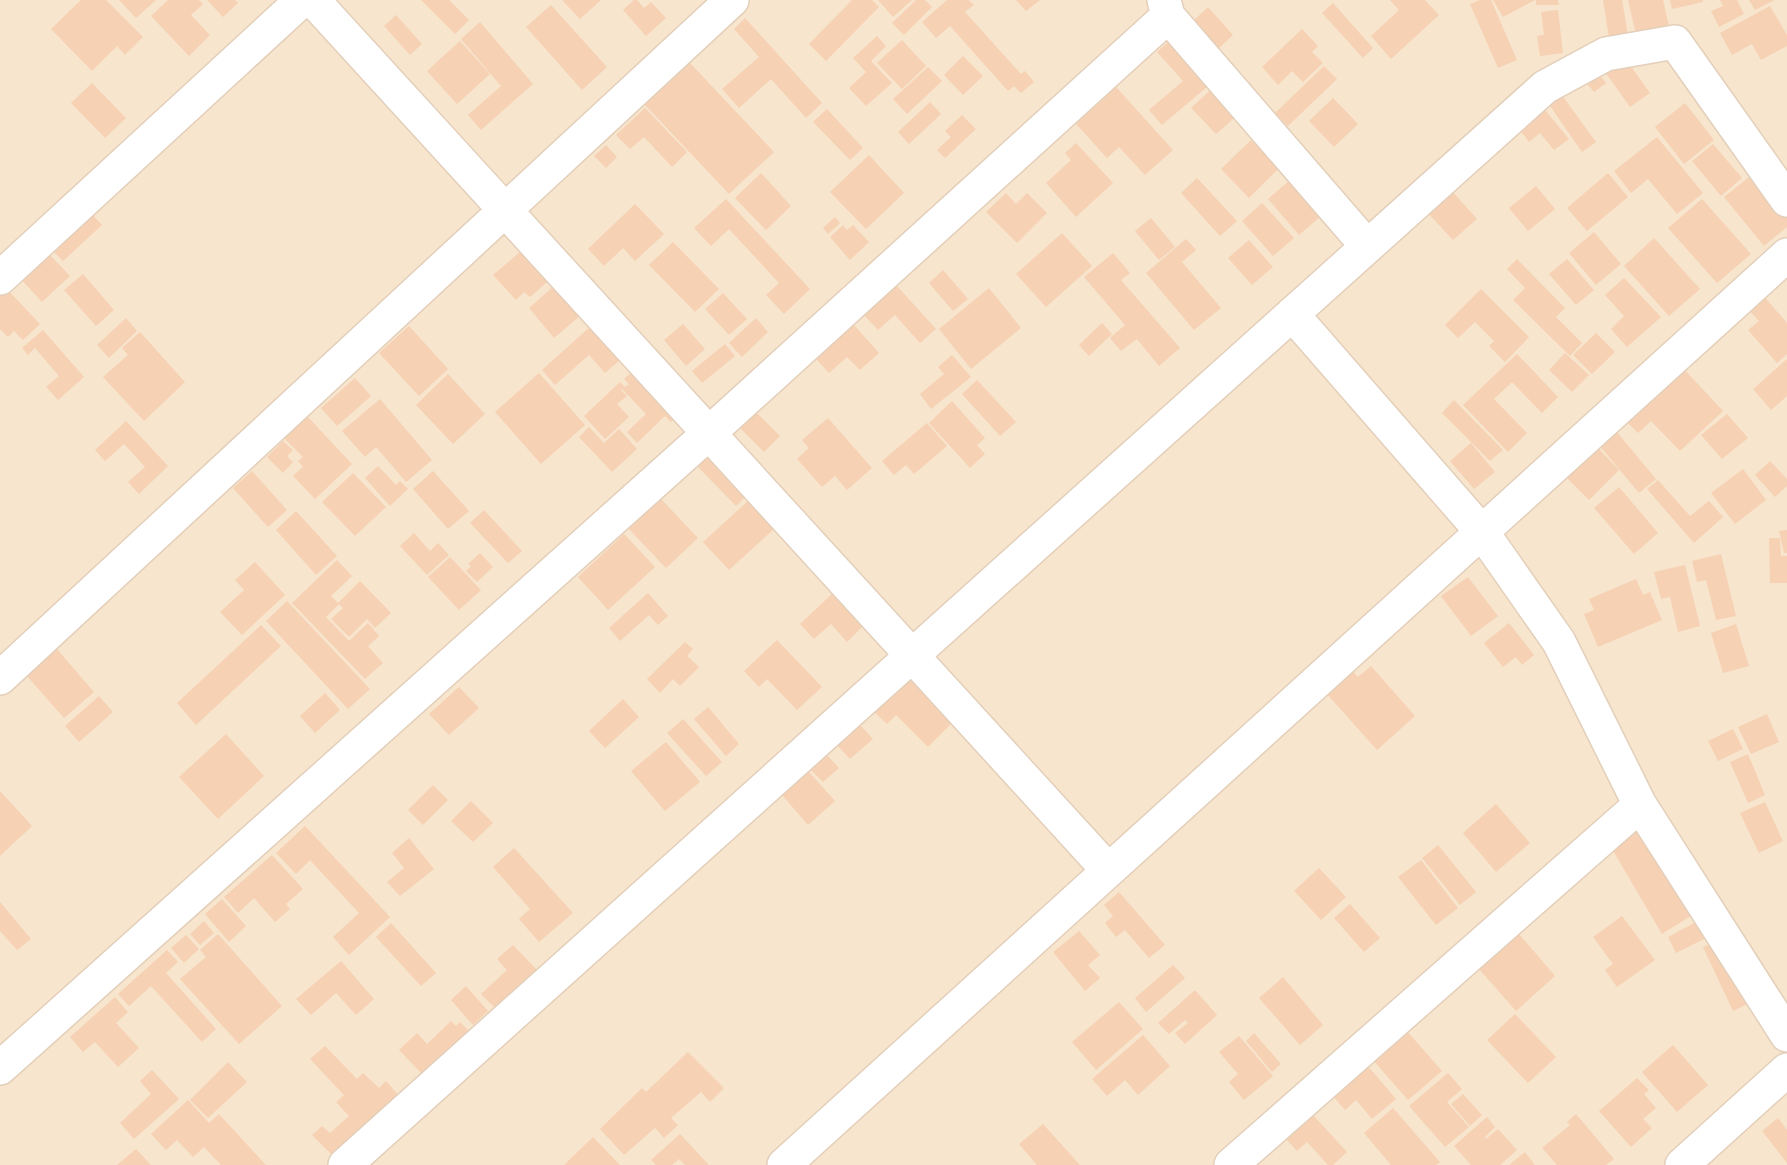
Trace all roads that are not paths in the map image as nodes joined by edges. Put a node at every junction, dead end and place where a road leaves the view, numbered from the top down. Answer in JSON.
{"nodes":[{"id":1,"x":302,"y":0,"type":"edge"},
{"id":2,"x":313,"y":0,"type":"edge"},
{"id":3,"x":732,"y":0,"type":"edge"},
{"id":4,"x":1166,"y":8,"type":"edge"},
{"id":5,"x":1787,"y":200,"type":"edge"},
{"id":6,"x":505,"y":210,"type":"junction"},
{"id":7,"x":1367,"y":246,"type":"junction"},
{"id":8,"x":1787,"y":255,"type":"edge"},
{"id":9,"x":0,"y":278,"type":"edge"},
{"id":10,"x":1292,"y":314,"type":"junction"},
{"id":11,"x":709,"y":434,"type":"junction"},
{"id":12,"x":1482,"y":532,"type":"junction"},
{"id":13,"x":912,"y":656,"type":"junction"},
{"id":14,"x":0,"y":678,"type":"edge"},
{"id":15,"x":1640,"y":805,"type":"junction"},
{"id":16,"x":1108,"y":870,"type":"junction"},
{"id":17,"x":1787,"y":1035,"type":"edge"},
{"id":18,"x":0,"y":1068,"type":"edge"},
{"id":19,"x":1787,"y":1070,"type":"edge"},
{"id":20,"x":345,"y":1165,"type":"edge"},
{"id":21,"x":784,"y":1165,"type":"edge"},
{"id":22,"x":1231,"y":1165,"type":"edge"},
{"id":23,"x":1682,"y":1165,"type":"edge"}],
"edges":[{"from":1,"to":9,"type":"street"},
{"from":2,"to":6,"type":"street"},
{"from":3,"to":6,"type":"street"},
{"from":4,"to":7,"type":"street"},
{"from":4,"to":11,"type":"street"},
{"from":5,"to":7,"type":"street"},
{"from":6,"to":11,"type":"street"},
{"from":6,"to":14,"type":"street"},
{"from":7,"to":10,"type":"street"},
{"from":8,"to":12,"type":"street"},
{"from":10,"to":12,"type":"street"},
{"from":10,"to":13,"type":"street"},
{"from":11,"to":13,"type":"street"},
{"from":11,"to":18,"type":"street"},
{"from":12,"to":15,"type":"street"},
{"from":12,"to":16,"type":"street"},
{"from":13,"to":16,"type":"street"},
{"from":13,"to":20,"type":"street"},
{"from":15,"to":17,"type":"street"},
{"from":15,"to":22,"type":"street"},
{"from":16,"to":21,"type":"street"},
{"from":19,"to":23,"type":"street"}]}
